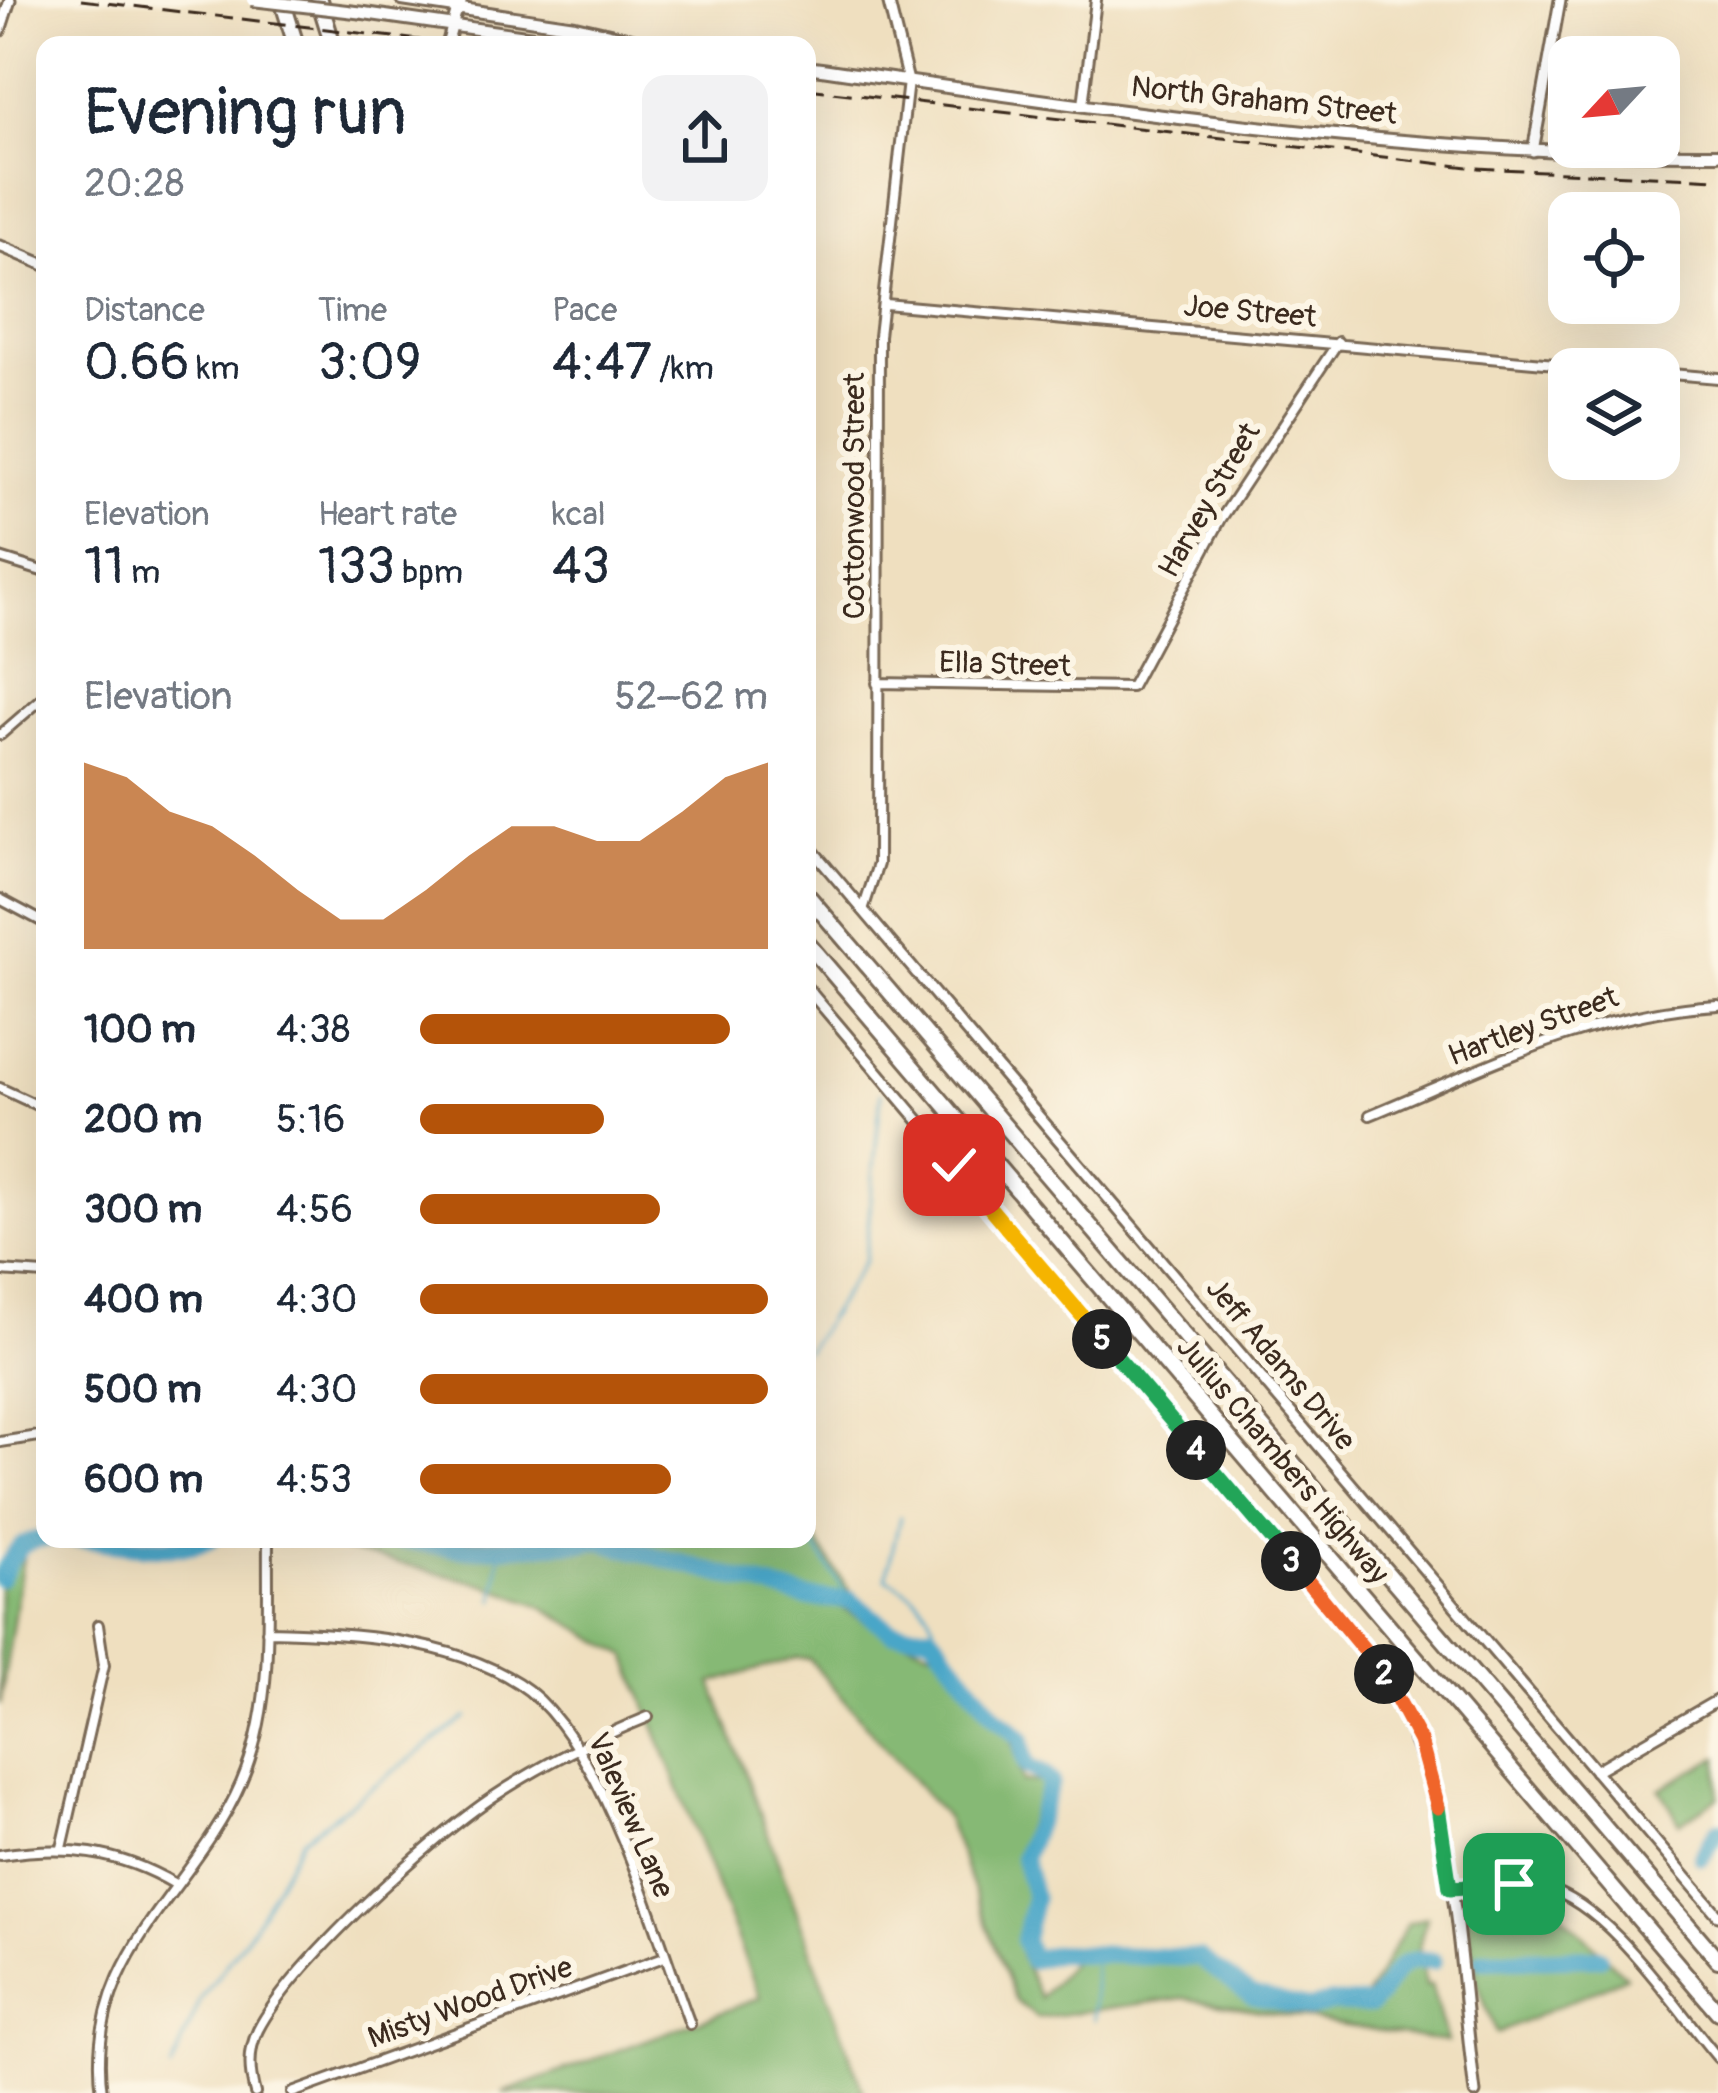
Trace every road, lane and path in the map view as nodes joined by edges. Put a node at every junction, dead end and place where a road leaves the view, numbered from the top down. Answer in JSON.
{"nodes":[{"id":1,"x":10,"y":0,"type":"edge"},
{"id":2,"x":251,"y":0,"type":"edge"},
{"id":3,"x":282,"y":0,"type":"edge"},
{"id":4,"x":323,"y":0,"type":"edge"},
{"id":5,"x":402,"y":0,"type":"edge"},
{"id":6,"x":888,"y":0,"type":"edge"},
{"id":7,"x":1096,"y":0,"type":"edge"},
{"id":8,"x":1560,"y":0,"type":"edge"},
{"id":9,"x":458,"y":3,"type":"edge"},
{"id":10,"x":452,"y":28,"type":"junction"},
{"id":11,"x":0,"y":31,"type":"edge"},
{"id":12,"x":293,"y":36,"type":"edge"},
{"id":13,"x":333,"y":36,"type":"edge"},
{"id":14,"x":450,"y":36,"type":"edge"},
{"id":15,"x":516,"y":36,"type":"edge"},
{"id":16,"x":606,"y":36,"type":"edge"},
{"id":17,"x":816,"y":68,"type":"edge"},
{"id":18,"x":908,"y":81,"type":"junction"},
{"id":19,"x":1083,"y":105,"type":"junction"},
{"id":20,"x":1533,"y":151,"type":"junction"},
{"id":21,"x":1718,"y":154,"type":"edge"},
{"id":22,"x":0,"y":246,"type":"edge"},
{"id":23,"x":36,"y":261,"type":"edge"},
{"id":24,"x":884,"y":304,"type":"junction"},
{"id":25,"x":1338,"y":343,"type":"junction"},
{"id":26,"x":1548,"y":363,"type":"edge"},
{"id":27,"x":1680,"y":375,"type":"edge"},
{"id":28,"x":1718,"y":378,"type":"edge"},
{"id":29,"x":0,"y":558,"type":"edge"},
{"id":30,"x":36,"y":569,"type":"edge"},
{"id":31,"x":877,"y":683,"type":"junction"},
{"id":32,"x":1131,"y":687,"type":"joint"},
{"id":33,"x":36,"y":704,"type":"edge"},
{"id":34,"x":0,"y":735,"type":"edge"},
{"id":35,"x":816,"y":855,"type":"edge"},
{"id":36,"x":0,"y":899,"type":"edge"},
{"id":37,"x":816,"y":906,"type":"edge"},
{"id":38,"x":863,"y":910,"type":"junction"},
{"id":39,"x":36,"y":918,"type":"edge"},
{"id":40,"x":816,"y":954,"type":"edge"},
{"id":41,"x":816,"y":999,"type":"edge"},
{"id":42,"x":1718,"y":1005,"type":"edge"},
{"id":43,"x":0,"y":1088,"type":"edge"},
{"id":44,"x":36,"y":1105,"type":"edge"},
{"id":45,"x":1370,"y":1115,"type":"dead end"},
{"id":46,"x":0,"y":1271,"type":"edge"},
{"id":47,"x":36,"y":1273,"type":"edge"},
{"id":48,"x":36,"y":1437,"type":"edge"},
{"id":49,"x":0,"y":1442,"type":"edge"},
{"id":50,"x":268,"y":1548,"type":"edge"},
{"id":51,"x":98,"y":1625,"type":"dead end"},
{"id":52,"x":267,"y":1631,"type":"junction"},
{"id":53,"x":1718,"y":1700,"type":"edge"},
{"id":54,"x":648,"y":1717,"type":"dead end"},
{"id":55,"x":580,"y":1746,"type":"junction"},
{"id":56,"x":1595,"y":1771,"type":"junction"},
{"id":57,"x":62,"y":1848,"type":"junction"},
{"id":58,"x":0,"y":1855,"type":"edge"},
{"id":59,"x":175,"y":1884,"type":"junction"},
{"id":60,"x":1450,"y":1888,"type":"junction"},
{"id":61,"x":1716,"y":1907,"type":"edge"},
{"id":62,"x":664,"y":1957,"type":"junction"},
{"id":63,"x":1718,"y":1960,"type":"edge"},
{"id":64,"x":1718,"y":2012,"type":"edge"},
{"id":65,"x":690,"y":2024,"type":"dead end"},
{"id":66,"x":1718,"y":2058,"type":"edge"},
{"id":67,"x":102,"y":2093,"type":"edge"},
{"id":68,"x":255,"y":2093,"type":"edge"},
{"id":69,"x":292,"y":2093,"type":"edge"},
{"id":70,"x":1475,"y":2093,"type":"edge"}],
"edges":[{"from":1,"to":11,"type":"street"},
{"from":2,"to":10,"type":"main road","bridge":true},
{"from":3,"to":12,"type":"highway"},
{"from":4,"to":13,"type":"highway"},
{"from":5,"to":9,"type":"main road"},
{"from":6,"to":18,"type":"street"},
{"from":7,"to":19,"type":"street"},
{"from":8,"to":20,"type":"street"},
{"from":9,"to":10,"type":"street"},
{"from":9,"to":16,"type":"main road"},
{"from":10,"to":14,"type":"street"},
{"from":10,"to":15,"type":"main road"},
{"from":17,"to":18,"type":"main road","name":"North Graham Street"},
{"from":18,"to":19,"type":"main road","name":"North Graham Street"},
{"from":18,"to":24,"type":"street","name":"Cottonwood Street"},
{"from":19,"to":20,"type":"main road","name":"North Graham Street"},
{"from":20,"to":21,"type":"main road","name":"North Graham Street"},
{"from":22,"to":23,"type":"street"},
{"from":24,"to":25,"type":"street","name":"Joe Street"},
{"from":24,"to":31,"type":"street","name":"Cottonwood Street"},
{"from":25,"to":26,"type":"street","name":"Joe Street"},
{"from":25,"to":32,"type":"street","name":"Harvey Street"},
{"from":27,"to":28,"type":"street"},
{"from":29,"to":30,"type":"street"},
{"from":31,"to":32,"type":"street","name":"Ella Street"},
{"from":31,"to":38,"type":"street","name":"Cottonwood Street"},
{"from":33,"to":34,"type":"street"},
{"from":35,"to":38,"type":"street","name":"Jeff Adams Drive"},
{"from":36,"to":39,"type":"street"},
{"from":37,"to":63,"type":"highway","name":"Julius Chambers Highway"},
{"from":38,"to":56,"type":"street","name":"Jeff Adams Drive"},
{"from":40,"to":64,"type":"highway","name":"Julius Chambers Highway"},
{"from":41,"to":60,"type":"street"},
{"from":42,"to":45,"type":"street","name":"Hartley Street"},
{"from":43,"to":44,"type":"street"},
{"from":46,"to":47,"type":"street"},
{"from":48,"to":49,"type":"street"},
{"from":50,"to":52,"type":"street"},
{"from":51,"to":57,"type":"street"},
{"from":52,"to":55,"type":"street","name":"Valeview Lane"},
{"from":52,"to":59,"type":"street"},
{"from":53,"to":56,"type":"street"},
{"from":54,"to":55,"type":"street"},
{"from":55,"to":62,"type":"street","name":"Valeview Lane"},
{"from":55,"to":68,"type":"street"},
{"from":56,"to":61,"type":"street","name":"Jeff Adams Drive"},
{"from":57,"to":58,"type":"street"},
{"from":57,"to":59,"type":"street"},
{"from":59,"to":67,"type":"street"},
{"from":60,"to":66,"type":"street"},
{"from":60,"to":70,"type":"street"},
{"from":62,"to":65,"type":"street","name":"Valeview Lane"},
{"from":62,"to":69,"type":"street","name":"Misty Wood Drive"}]}
